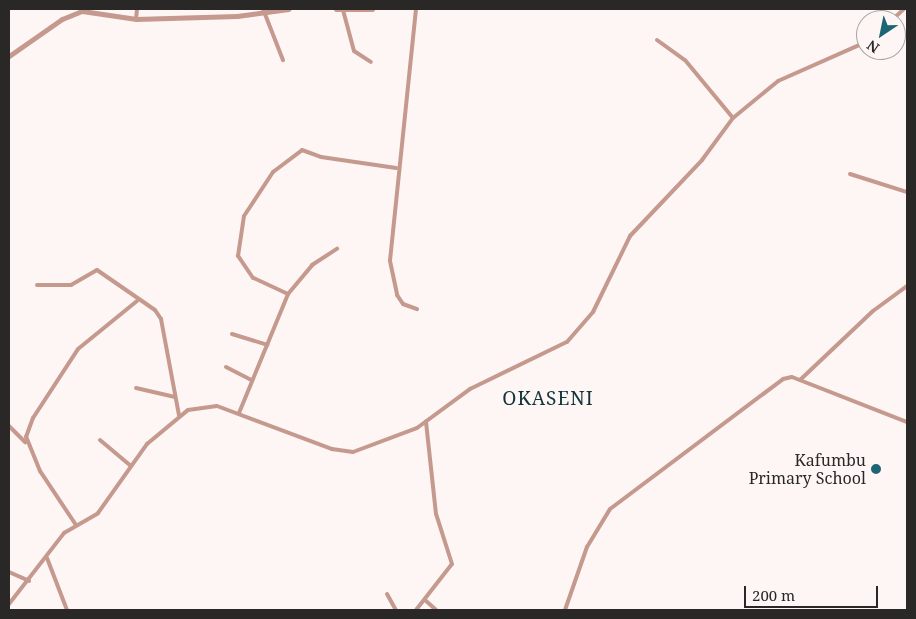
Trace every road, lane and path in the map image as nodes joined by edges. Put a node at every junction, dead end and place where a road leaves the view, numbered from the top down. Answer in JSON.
{"nodes":[{"id":1,"x":137,"y":9,"type":"edge"},
{"id":2,"x":289,"y":9,"type":"edge"},
{"id":3,"x":336,"y":9,"type":"edge"},
{"id":4,"x":372,"y":9,"type":"edge"},
{"id":5,"x":416,"y":9,"type":"edge"},
{"id":6,"x":78,"y":10,"type":"edge"},
{"id":7,"x":343,"y":10,"type":"edge"},
{"id":8,"x":262,"y":11,"type":"edge"},
{"id":9,"x":136,"y":19,"type":"junction"},
{"id":10,"x":657,"y":40,"type":"dead end"},
{"id":11,"x":856,"y":46,"type":"edge"},
{"id":12,"x":9,"y":56,"type":"edge"},
{"id":13,"x":283,"y":60,"type":"dead end"},
{"id":14,"x":370,"y":62,"type":"dead end"},
{"id":15,"x":733,"y":118,"type":"junction"},
{"id":16,"x":396,"y":168,"type":"junction"},
{"id":17,"x":850,"y":174,"type":"dead end"},
{"id":18,"x":907,"y":192,"type":"edge"},
{"id":19,"x":337,"y":249,"type":"dead end"},
{"id":20,"x":38,"y":285,"type":"dead end"},
{"id":21,"x":907,"y":286,"type":"edge"},
{"id":22,"x":288,"y":294,"type":"junction"},
{"id":23,"x":137,"y":301,"type":"junction"},
{"id":24,"x":417,"y":309,"type":"dead end"},
{"id":25,"x":232,"y":334,"type":"dead end"},
{"id":26,"x":267,"y":345,"type":"junction"},
{"id":27,"x":226,"y":367,"type":"dead end"},
{"id":28,"x":252,"y":380,"type":"junction"},
{"id":29,"x":800,"y":380,"type":"junction"},
{"id":30,"x":136,"y":388,"type":"dead end"},
{"id":31,"x":175,"y":397,"type":"junction"},
{"id":32,"x":239,"y":413,"type":"junction"},
{"id":33,"x":179,"y":415,"type":"junction"},
{"id":34,"x":426,"y":422,"type":"junction"},
{"id":35,"x":907,"y":422,"type":"edge"},
{"id":36,"x":9,"y":426,"type":"edge"},
{"id":37,"x":100,"y":440,"type":"dead end"},
{"id":38,"x":25,"y":442,"type":"junction"},
{"id":39,"x":131,"y":466,"type":"junction"},
{"id":40,"x":76,"y":525,"type":"junction"},
{"id":41,"x":47,"y":558,"type":"junction"},
{"id":42,"x":9,"y":572,"type":"edge"},
{"id":43,"x":29,"y":580,"type":"junction"},
{"id":44,"x":387,"y":594,"type":"dead end"},
{"id":45,"x":425,"y":600,"type":"junction"},
{"id":46,"x":9,"y":604,"type":"edge"},
{"id":47,"x":67,"y":610,"type":"edge"},
{"id":48,"x":396,"y":610,"type":"edge"},
{"id":49,"x":416,"y":610,"type":"edge"},
{"id":50,"x":436,"y":610,"type":"edge"},
{"id":51,"x":565,"y":610,"type":"edge"}],
"edges":[{"from":1,"to":9,"type":"street"},
{"from":2,"to":8,"type":"street"},
{"from":3,"to":7,"type":"street"},
{"from":4,"to":7,"type":"street"},
{"from":5,"to":16,"type":"street"},
{"from":6,"to":9,"type":"street"},
{"from":6,"to":12,"type":"street"},
{"from":7,"to":14,"type":"street"},
{"from":8,"to":9,"type":"street"},
{"from":8,"to":13,"type":"street"},
{"from":10,"to":15,"type":"street"},
{"from":11,"to":15,"type":"street"},
{"from":15,"to":34,"type":"street"},
{"from":16,"to":22,"type":"street"},
{"from":16,"to":24,"type":"street"},
{"from":17,"to":18,"type":"street"},
{"from":19,"to":22,"type":"street"},
{"from":20,"to":23,"type":"street"},
{"from":21,"to":29,"type":"street"},
{"from":22,"to":26,"type":"street"},
{"from":23,"to":31,"type":"street"},
{"from":23,"to":38,"type":"street"},
{"from":25,"to":26,"type":"street"},
{"from":26,"to":28,"type":"street"},
{"from":27,"to":28,"type":"street"},
{"from":28,"to":32,"type":"street"},
{"from":29,"to":35,"type":"street"},
{"from":29,"to":51,"type":"street"},
{"from":30,"to":31,"type":"street"},
{"from":31,"to":33,"type":"street"},
{"from":32,"to":33,"type":"street"},
{"from":32,"to":34,"type":"street"},
{"from":33,"to":39,"type":"street"},
{"from":34,"to":45,"type":"street"},
{"from":36,"to":38,"type":"street"},
{"from":37,"to":39,"type":"street"},
{"from":38,"to":40,"type":"street"},
{"from":39,"to":40,"type":"street"},
{"from":40,"to":41,"type":"street"},
{"from":41,"to":43,"type":"street"},
{"from":41,"to":47,"type":"street"},
{"from":42,"to":43,"type":"street"},
{"from":43,"to":46,"type":"street"},
{"from":44,"to":48,"type":"street"},
{"from":45,"to":49,"type":"street"},
{"from":45,"to":50,"type":"street"}]}
